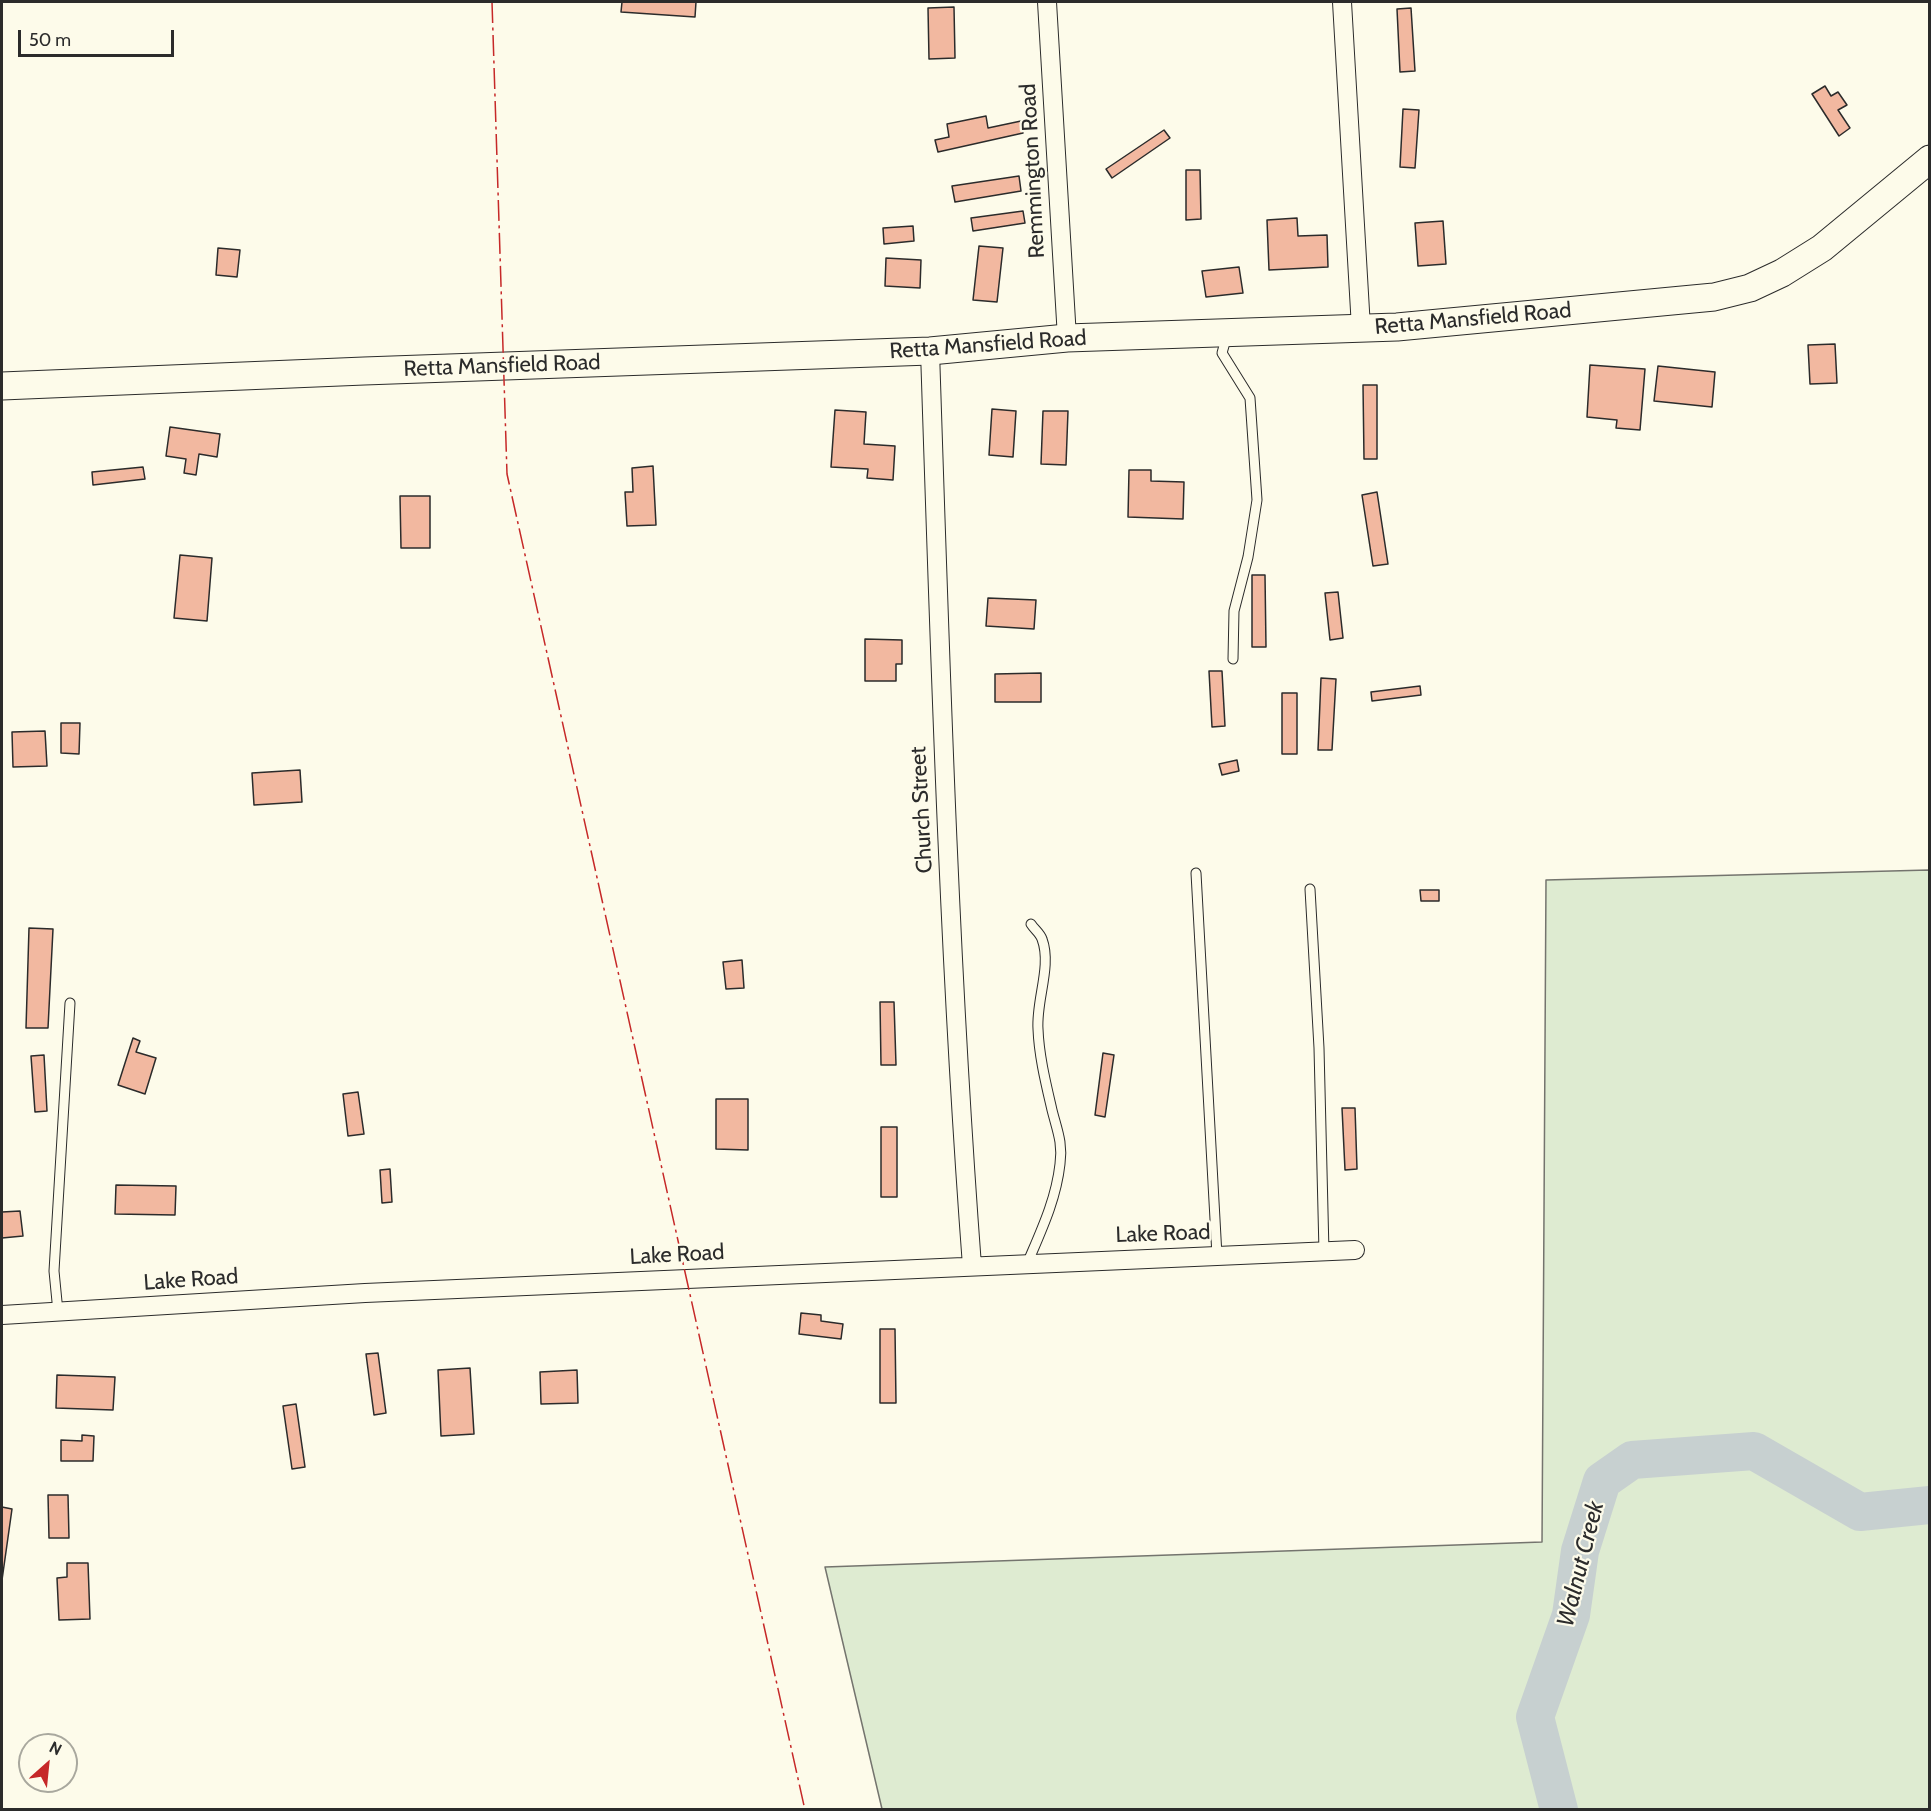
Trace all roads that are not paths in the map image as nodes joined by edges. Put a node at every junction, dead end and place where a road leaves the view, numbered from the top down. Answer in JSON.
{"nodes":[{"id":1,"x":1047,"y":2,"type":"edge"},
{"id":2,"x":1342,"y":2,"type":"edge"},
{"id":3,"x":1929,"y":159,"type":"edge"},
{"id":4,"x":1361,"y":328,"type":"junction"},
{"id":5,"x":1228,"y":333,"type":"junction"},
{"id":6,"x":1067,"y":338,"type":"junction"},
{"id":7,"x":930,"y":351,"type":"junction"},
{"id":8,"x":2,"y":386,"type":"edge"},
{"id":9,"x":1233,"y":659,"type":"dead end"},
{"id":10,"x":1196,"y":873,"type":"dead end"},
{"id":11,"x":1310,"y":889,"type":"dead end"},
{"id":12,"x":1031,"y":924,"type":"dead end"},
{"id":13,"x":70,"y":1003,"type":"dead end"},
{"id":14,"x":1355,"y":1251,"type":"dead end"},
{"id":15,"x":1324,"y":1252,"type":"junction"},
{"id":16,"x":1217,"y":1256,"type":"junction"},
{"id":17,"x":1027,"y":1264,"type":"junction"},
{"id":18,"x":972,"y":1266,"type":"junction"},
{"id":19,"x":58,"y":1312,"type":"junction"},
{"id":20,"x":2,"y":1315,"type":"edge"}],
"edges":[{"from":1,"to":6,"type":"street","name":"Remmington Road"},
{"from":2,"to":4,"type":"street"},
{"from":3,"to":4,"type":"street","name":"Retta Mansfield Road"},
{"from":4,"to":5,"type":"street","name":"Retta Mansfield Road"},
{"from":5,"to":6,"type":"street","name":"Retta Mansfield Road"},
{"from":5,"to":9,"type":"lane"},
{"from":6,"to":7,"type":"street","name":"Retta Mansfield Road"},
{"from":7,"to":8,"type":"street","name":"Retta Mansfield Road"},
{"from":7,"to":18,"type":"street","name":"Church Street"},
{"from":10,"to":16,"type":"lane"},
{"from":11,"to":15,"type":"lane"},
{"from":12,"to":17,"type":"lane"},
{"from":13,"to":19,"type":"lane"},
{"from":14,"to":15,"type":"street","name":"Lake Road"},
{"from":15,"to":16,"type":"street","name":"Lake Road"},
{"from":16,"to":17,"type":"street","name":"Lake Road"},
{"from":17,"to":18,"type":"street","name":"Lake Road"},
{"from":18,"to":19,"type":"street","name":"Lake Road"},
{"from":19,"to":20,"type":"street","name":"Lake Road"}]}
